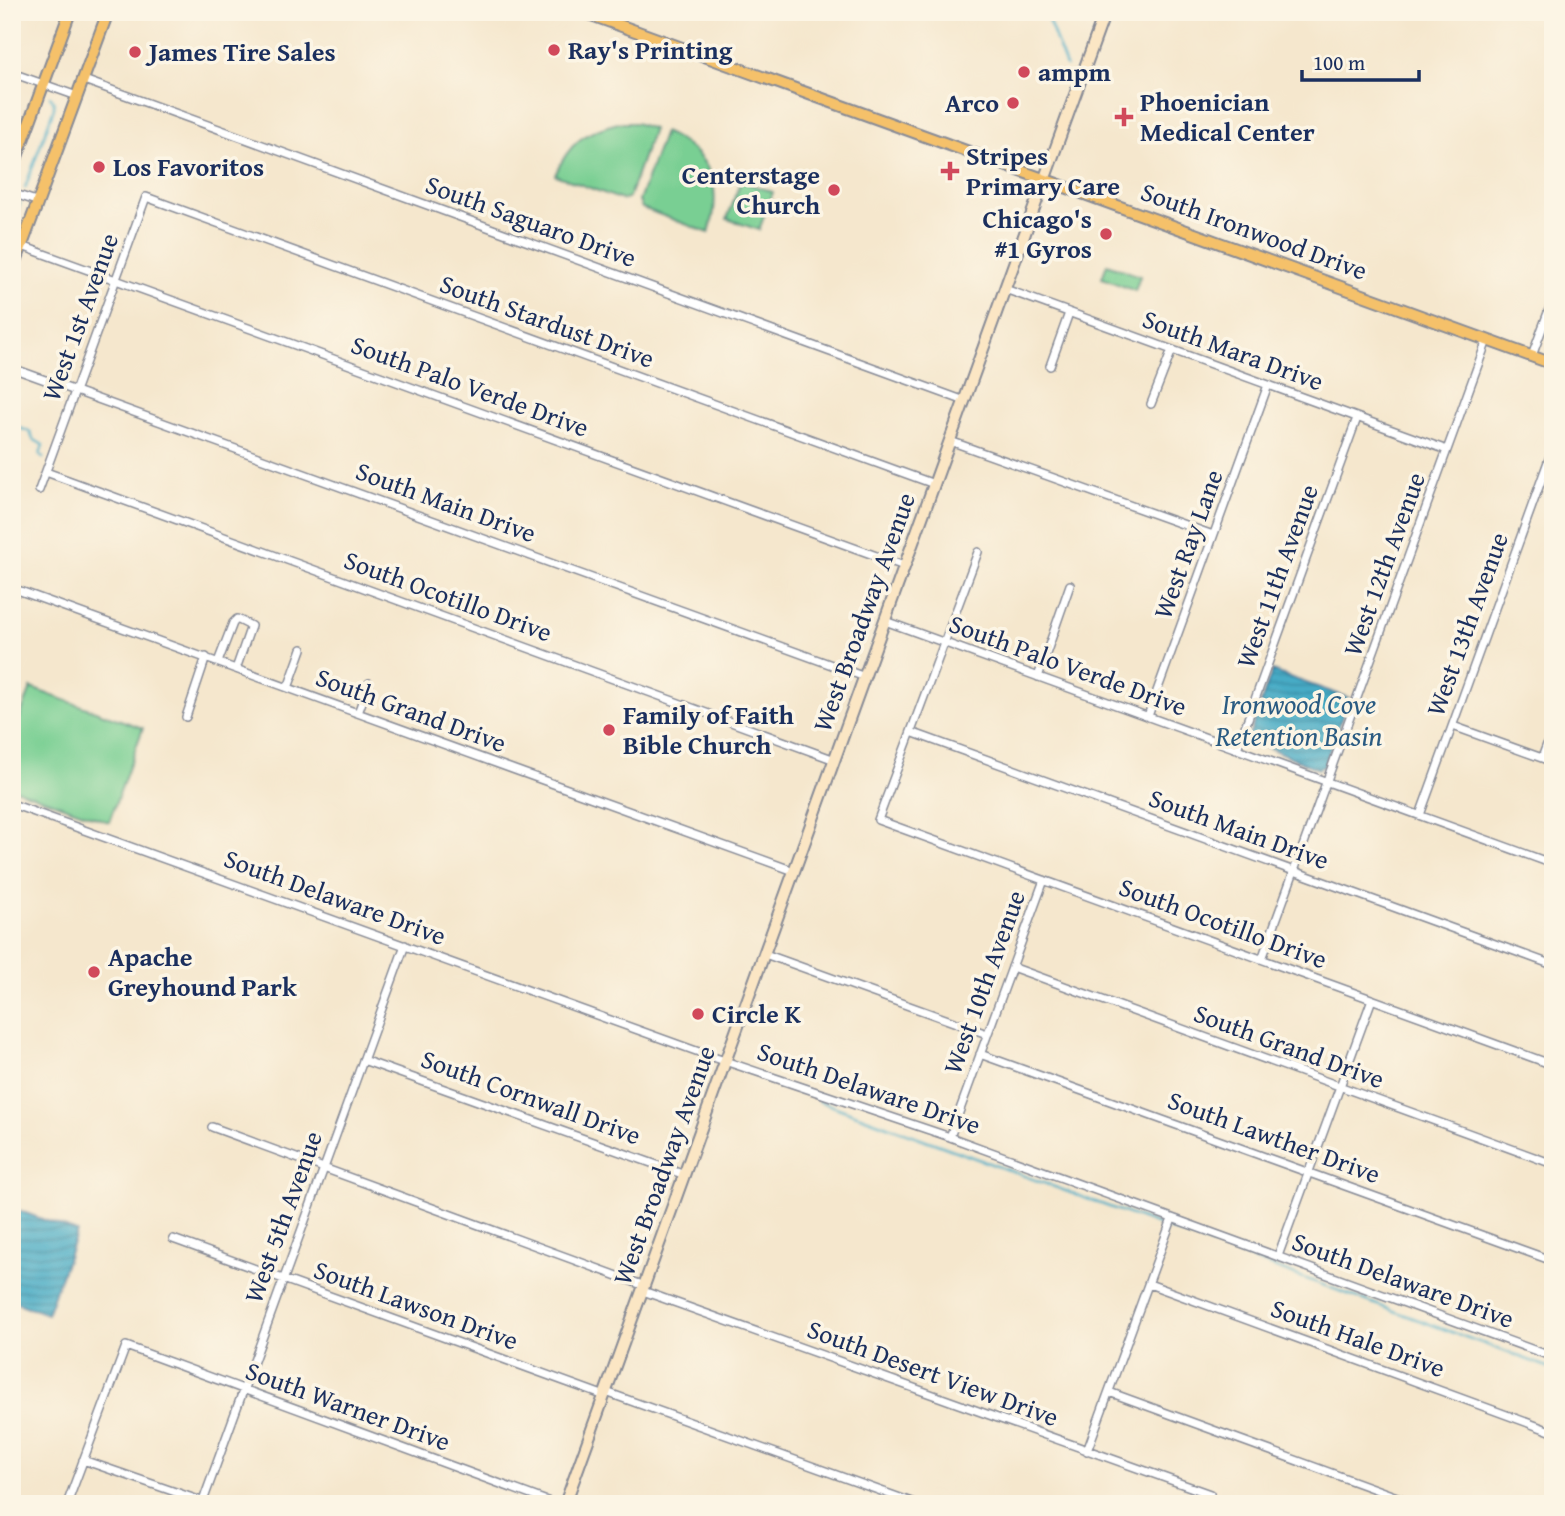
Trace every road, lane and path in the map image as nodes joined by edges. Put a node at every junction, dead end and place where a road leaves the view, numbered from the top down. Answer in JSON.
{"nodes":[{"id":1,"x":70,"y":12,"type":"edge"},
{"id":2,"x":108,"y":12,"type":"edge"},
{"id":3,"x":583,"y":12,"type":"edge"},
{"id":4,"x":1105,"y":12,"type":"edge"},
{"id":5,"x":604,"y":16,"type":"edge"},
{"id":6,"x":12,"y":73,"type":"edge"},
{"id":7,"x":84,"y":80,"type":"junction"},
{"id":8,"x":44,"y":84,"type":"junction"},
{"id":9,"x":78,"y":96,"type":"junction"},
{"id":10,"x":12,"y":170,"type":"edge"},
{"id":11,"x":1045,"y":179,"type":"junction"},
{"id":12,"x":12,"y":193,"type":"edge"},
{"id":13,"x":146,"y":197,"type":"joint"},
{"id":14,"x":39,"y":202,"type":"junction"},
{"id":15,"x":22,"y":246,"type":"junction"},
{"id":16,"x":12,"y":272,"type":"edge"},
{"id":17,"x":117,"y":280,"type":"junction"},
{"id":18,"x":1005,"y":289,"type":"junction"},
{"id":19,"x":1553,"y":299,"type":"edge"},
{"id":20,"x":1069,"y":313,"type":"junction"},
{"id":21,"x":1487,"y":340,"type":"junction"},
{"id":22,"x":1172,"y":350,"type":"junction"},
{"id":23,"x":1532,"y":356,"type":"junction"},
{"id":24,"x":1553,"y":364,"type":"edge"},
{"id":25,"x":1050,"y":366,"type":"dead end"},
{"id":26,"x":12,"y":368,"type":"edge"},
{"id":27,"x":1268,"y":385,"type":"junction"},
{"id":28,"x":76,"y":390,"type":"junction"},
{"id":29,"x":965,"y":401,"type":"junction"},
{"id":30,"x":1151,"y":404,"type":"dead end"},
{"id":31,"x":1357,"y":418,"type":"junction"},
{"id":32,"x":950,"y":441,"type":"junction"},
{"id":33,"x":1553,"y":448,"type":"edge"},
{"id":34,"x":1447,"y":450,"type":"junction"},
{"id":35,"x":46,"y":472,"type":"junction"},
{"id":36,"x":934,"y":484,"type":"junction"},
{"id":37,"x":39,"y":490,"type":"dead end"},
{"id":38,"x":1213,"y":536,"type":"junction"},
{"id":39,"x":978,"y":552,"type":"dead end"},
{"id":40,"x":904,"y":566,"type":"junction"},
{"id":41,"x":1070,"y":584,"type":"dead end"},
{"id":42,"x":12,"y":588,"type":"edge"},
{"id":43,"x":885,"y":621,"type":"junction"},
{"id":44,"x":944,"y":642,"type":"junction"},
{"id":45,"x":302,"y":649,"type":"dead end"},
{"id":46,"x":206,"y":657,"type":"junction"},
{"id":47,"x":218,"y":662,"type":"junction"},
{"id":48,"x":236,"y":669,"type":"junction"},
{"id":49,"x":865,"y":677,"type":"junction"},
{"id":50,"x":1038,"y":677,"type":"junction"},
{"id":51,"x":369,"y":683,"type":"dead end"},
{"id":52,"x":288,"y":688,"type":"junction"},
{"id":53,"x":358,"y":713,"type":"junction"},
{"id":54,"x":1147,"y":716,"type":"junction"},
{"id":55,"x":186,"y":717,"type":"dead end"},
{"id":56,"x":1452,"y":726,"type":"junction"},
{"id":57,"x":1553,"y":728,"type":"edge"},
{"id":58,"x":911,"y":732,"type":"junction"},
{"id":59,"x":1237,"y":749,"type":"junction"},
{"id":60,"x":1542,"y":758,"type":"junction"},
{"id":61,"x":835,"y":760,"type":"junction"},
{"id":62,"x":1553,"y":762,"type":"edge"},
{"id":63,"x":1327,"y":782,"type":"junction"},
{"id":64,"x":12,"y":804,"type":"edge"},
{"id":65,"x":1420,"y":815,"type":"junction"},
{"id":66,"x":1553,"y":864,"type":"edge"},
{"id":67,"x":794,"y":871,"type":"junction"},
{"id":68,"x":1294,"y":872,"type":"junction"},
{"id":69,"x":1044,"y":880,"type":"junction"},
{"id":70,"x":405,"y":945,"type":"junction"},
{"id":71,"x":765,"y":954,"type":"junction"},
{"id":72,"x":1262,"y":959,"type":"junction"},
{"id":73,"x":1553,"y":965,"type":"edge"},
{"id":74,"x":1012,"y":967,"type":"junction"},
{"id":75,"x":1372,"y":999,"type":"junction"},
{"id":76,"x":987,"y":1034,"type":"junction"},
{"id":77,"x":980,"y":1054,"type":"junction"},
{"id":78,"x":363,"y":1060,"type":"junction"},
{"id":79,"x":726,"y":1061,"type":"junction"},
{"id":80,"x":1553,"y":1065,"type":"edge"},
{"id":81,"x":1340,"y":1086,"type":"junction"},
{"id":82,"x":212,"y":1127,"type":"dead end"},
{"id":83,"x":950,"y":1137,"type":"junction"},
{"id":84,"x":1553,"y":1164,"type":"edge"},
{"id":85,"x":323,"y":1168,"type":"junction"},
{"id":86,"x":1309,"y":1172,"type":"junction"},
{"id":87,"x":685,"y":1175,"type":"junction"},
{"id":88,"x":1169,"y":1226,"type":"junction"},
{"id":89,"x":173,"y":1239,"type":"dead end"},
{"id":90,"x":1278,"y":1256,"type":"junction"},
{"id":91,"x":1553,"y":1261,"type":"edge"},
{"id":92,"x":283,"y":1279,"type":"junction"},
{"id":93,"x":1149,"y":1284,"type":"junction"},
{"id":94,"x":644,"y":1288,"type":"junction"},
{"id":95,"x":1553,"y":1357,"type":"edge"},
{"id":96,"x":242,"y":1390,"type":"junction"},
{"id":97,"x":1109,"y":1392,"type":"junction"},
{"id":98,"x":606,"y":1394,"type":"junction"},
{"id":99,"x":1553,"y":1432,"type":"edge"},
{"id":100,"x":1087,"y":1451,"type":"junction"},
{"id":101,"x":83,"y":1460,"type":"junction"},
{"id":102,"x":1210,"y":1494,"type":"dead end"},
{"id":103,"x":205,"y":1503,"type":"edge"},
{"id":104,"x":66,"y":1504,"type":"edge"},
{"id":105,"x":555,"y":1504,"type":"edge"},
{"id":106,"x":565,"y":1504,"type":"edge"},
{"id":107,"x":916,"y":1504,"type":"edge"},
{"id":108,"x":1416,"y":1504,"type":"edge"}],
"edges":[{"from":1,"to":8,"type":"main road"},
{"from":2,"to":7,"type":"main road"},
{"from":3,"to":5,"type":"main road","name":"South Ironwood Drive"},
{"from":4,"to":11,"type":"main road","name":"West Broadway Avenue"},
{"from":5,"to":11,"type":"main road","name":"South Ironwood Drive"},
{"from":6,"to":8,"type":"street"},
{"from":7,"to":9,"type":"main road"},
{"from":7,"to":29,"type":"street","name":"South Saguaro Drive"},
{"from":8,"to":9,"type":"street"},
{"from":8,"to":10,"type":"main road"},
{"from":9,"to":14,"type":"main road"},
{"from":11,"to":18,"type":"main road","name":"West Broadway Avenue"},
{"from":11,"to":21,"type":"main road","name":"South Ironwood Drive"},
{"from":12,"to":14,"type":"street"},
{"from":13,"to":17,"type":"street","name":"West 1st Avenue"},
{"from":13,"to":36,"type":"street","name":"South Stardust Drive"},
{"from":14,"to":15,"type":"main road"},
{"from":15,"to":16,"type":"main road"},
{"from":15,"to":17,"type":"street","name":"South Palo Verde Drive"},
{"from":17,"to":28,"type":"street","name":"West 1st Avenue"},
{"from":17,"to":40,"type":"street","name":"South Palo Verde Drive"},
{"from":18,"to":20,"type":"street","name":"South Mara Drive"},
{"from":18,"to":29,"type":"main road","name":"West Broadway Avenue"},
{"from":19,"to":23,"type":"street"},
{"from":20,"to":22,"type":"street","name":"South Mara Drive"},
{"from":20,"to":25,"type":"street"},
{"from":21,"to":23,"type":"main road","name":"South Ironwood Drive"},
{"from":21,"to":34,"type":"street","name":"West 12th Avenue"},
{"from":22,"to":27,"type":"street","name":"South Mara Drive"},
{"from":22,"to":30,"type":"street"},
{"from":23,"to":24,"type":"main road","name":"South Ironwood Drive"},
{"from":26,"to":28,"type":"street","name":"South Main Drive"},
{"from":27,"to":31,"type":"street","name":"South Mara Drive"},
{"from":27,"to":38,"type":"street","name":"West Ray Lane"},
{"from":28,"to":35,"type":"street","name":"West 1st Avenue"},
{"from":28,"to":49,"type":"street","name":"South Main Drive"},
{"from":29,"to":32,"type":"main road","name":"West Broadway Avenue"},
{"from":31,"to":34,"type":"street","name":"South Mara Drive"},
{"from":31,"to":59,"type":"street","name":"West 11th Avenue"},
{"from":32,"to":36,"type":"main road","name":"West Broadway Avenue"},
{"from":32,"to":38,"type":"street"},
{"from":33,"to":56,"type":"street","name":"West 13th Avenue"},
{"from":34,"to":63,"type":"street","name":"West 12th Avenue"},
{"from":35,"to":37,"type":"street","name":"West 1st Avenue"},
{"from":35,"to":61,"type":"street","name":"South Ocotillo Drive"},
{"from":36,"to":40,"type":"main road","name":"West Broadway Avenue"},
{"from":38,"to":54,"type":"street","name":"West Ray Lane"},
{"from":39,"to":44,"type":"street"},
{"from":40,"to":43,"type":"main road","name":"West Broadway Avenue"},
{"from":41,"to":50,"type":"street"},
{"from":42,"to":46,"type":"street","name":"South Grand Drive"},
{"from":43,"to":44,"type":"street","name":"South Palo Verde Drive"},
{"from":43,"to":49,"type":"main road","name":"West Broadway Avenue"},
{"from":44,"to":50,"type":"street","name":"South Palo Verde Drive"},
{"from":44,"to":58,"type":"street"},
{"from":45,"to":52,"type":"street"},
{"from":46,"to":47,"type":"street","name":"South Grand Drive"},
{"from":46,"to":55,"type":"street"},
{"from":47,"to":48,"type":"street","name":"South Grand Drive"},
{"from":47,"to":48,"type":"street"},
{"from":48,"to":52,"type":"street","name":"South Grand Drive"},
{"from":49,"to":61,"type":"main road","name":"West Broadway Avenue"},
{"from":50,"to":54,"type":"street","name":"South Palo Verde Drive"},
{"from":51,"to":53,"type":"street"},
{"from":52,"to":53,"type":"street","name":"South Grand Drive"},
{"from":53,"to":67,"type":"street","name":"South Grand Drive"},
{"from":54,"to":59,"type":"street","name":"South Palo Verde Drive"},
{"from":56,"to":60,"type":"street"},
{"from":56,"to":65,"type":"street","name":"West 13th Avenue"},
{"from":57,"to":60,"type":"street"},
{"from":58,"to":68,"type":"street","name":"South Main Drive"},
{"from":58,"to":69,"type":"street","name":"South Ocotillo Drive"},
{"from":59,"to":63,"type":"street","name":"South Palo Verde Drive"},
{"from":60,"to":62,"type":"street"},
{"from":61,"to":67,"type":"main road","name":"West Broadway Avenue"},
{"from":63,"to":65,"type":"street","name":"South Palo Verde Drive"},
{"from":63,"to":68,"type":"street","name":"West 12th Avenue"},
{"from":64,"to":70,"type":"street","name":"South Delaware Drive"},
{"from":65,"to":66,"type":"street","name":"South Palo Verde Drive"},
{"from":67,"to":71,"type":"main road","name":"West Broadway Avenue"},
{"from":68,"to":72,"type":"street","name":"West 12th Avenue"},
{"from":68,"to":73,"type":"street","name":"South Main Drive"},
{"from":69,"to":72,"type":"street","name":"South Ocotillo Drive"},
{"from":69,"to":74,"type":"street","name":"West 10th Avenue"},
{"from":70,"to":78,"type":"street","name":"West 5th Avenue"},
{"from":70,"to":79,"type":"street","name":"South Delaware Drive"},
{"from":71,"to":76,"type":"street"},
{"from":71,"to":79,"type":"main road","name":"West Broadway Avenue"},
{"from":72,"to":75,"type":"street","name":"South Ocotillo Drive"},
{"from":74,"to":76,"type":"street","name":"West 10th Avenue"},
{"from":74,"to":81,"type":"street","name":"South Grand Drive"},
{"from":75,"to":80,"type":"street","name":"South Ocotillo Drive"},
{"from":75,"to":81,"type":"street"},
{"from":76,"to":77,"type":"street","name":"West 10th Avenue"},
{"from":77,"to":83,"type":"street","name":"West 10th Avenue"},
{"from":77,"to":86,"type":"street","name":"South Lawther Drive"},
{"from":78,"to":85,"type":"street","name":"West 5th Avenue"},
{"from":78,"to":87,"type":"street","name":"South Cornwall Drive"},
{"from":79,"to":83,"type":"street","name":"South Delaware Drive"},
{"from":79,"to":87,"type":"main road","name":"West Broadway Avenue"},
{"from":81,"to":84,"type":"street","name":"South Grand Drive"},
{"from":81,"to":86,"type":"street"},
{"from":82,"to":85,"type":"street","name":"South Desert View Drive"},
{"from":83,"to":88,"type":"street","name":"South Delaware Drive"},
{"from":85,"to":92,"type":"street","name":"West 5th Avenue"},
{"from":85,"to":94,"type":"street","name":"South Desert View Drive"},
{"from":86,"to":90,"type":"street"},
{"from":86,"to":91,"type":"street","name":"South Lawther Drive"},
{"from":87,"to":94,"type":"main road","name":"West Broadway Avenue"},
{"from":88,"to":90,"type":"street","name":"South Delaware Drive"},
{"from":88,"to":93,"type":"street"},
{"from":89,"to":92,"type":"street","name":"South Lawson Drive"},
{"from":90,"to":95,"type":"street","name":"South Delaware Drive"},
{"from":92,"to":96,"type":"street","name":"West 5th Avenue"},
{"from":92,"to":98,"type":"street","name":"South Lawson Drive"},
{"from":93,"to":97,"type":"street"},
{"from":93,"to":99,"type":"street","name":"South Hale Drive"},
{"from":94,"to":98,"type":"main road","name":"West Broadway Avenue"},
{"from":94,"to":100,"type":"street","name":"South Desert View Drive"},
{"from":96,"to":101,"type":"street","name":"South Warner Drive"},
{"from":96,"to":103,"type":"street","name":"West 5th Avenue"},
{"from":96,"to":105,"type":"street","name":"South Warner Drive"},
{"from":97,"to":100,"type":"street"},
{"from":97,"to":108,"type":"street"},
{"from":98,"to":106,"type":"main road","name":"West Broadway Avenue"},
{"from":98,"to":107,"type":"street","name":"South Lawson Drive"},
{"from":100,"to":102,"type":"street","name":"South Desert View Drive"},
{"from":101,"to":103,"type":"street"},
{"from":101,"to":104,"type":"street"}]}
